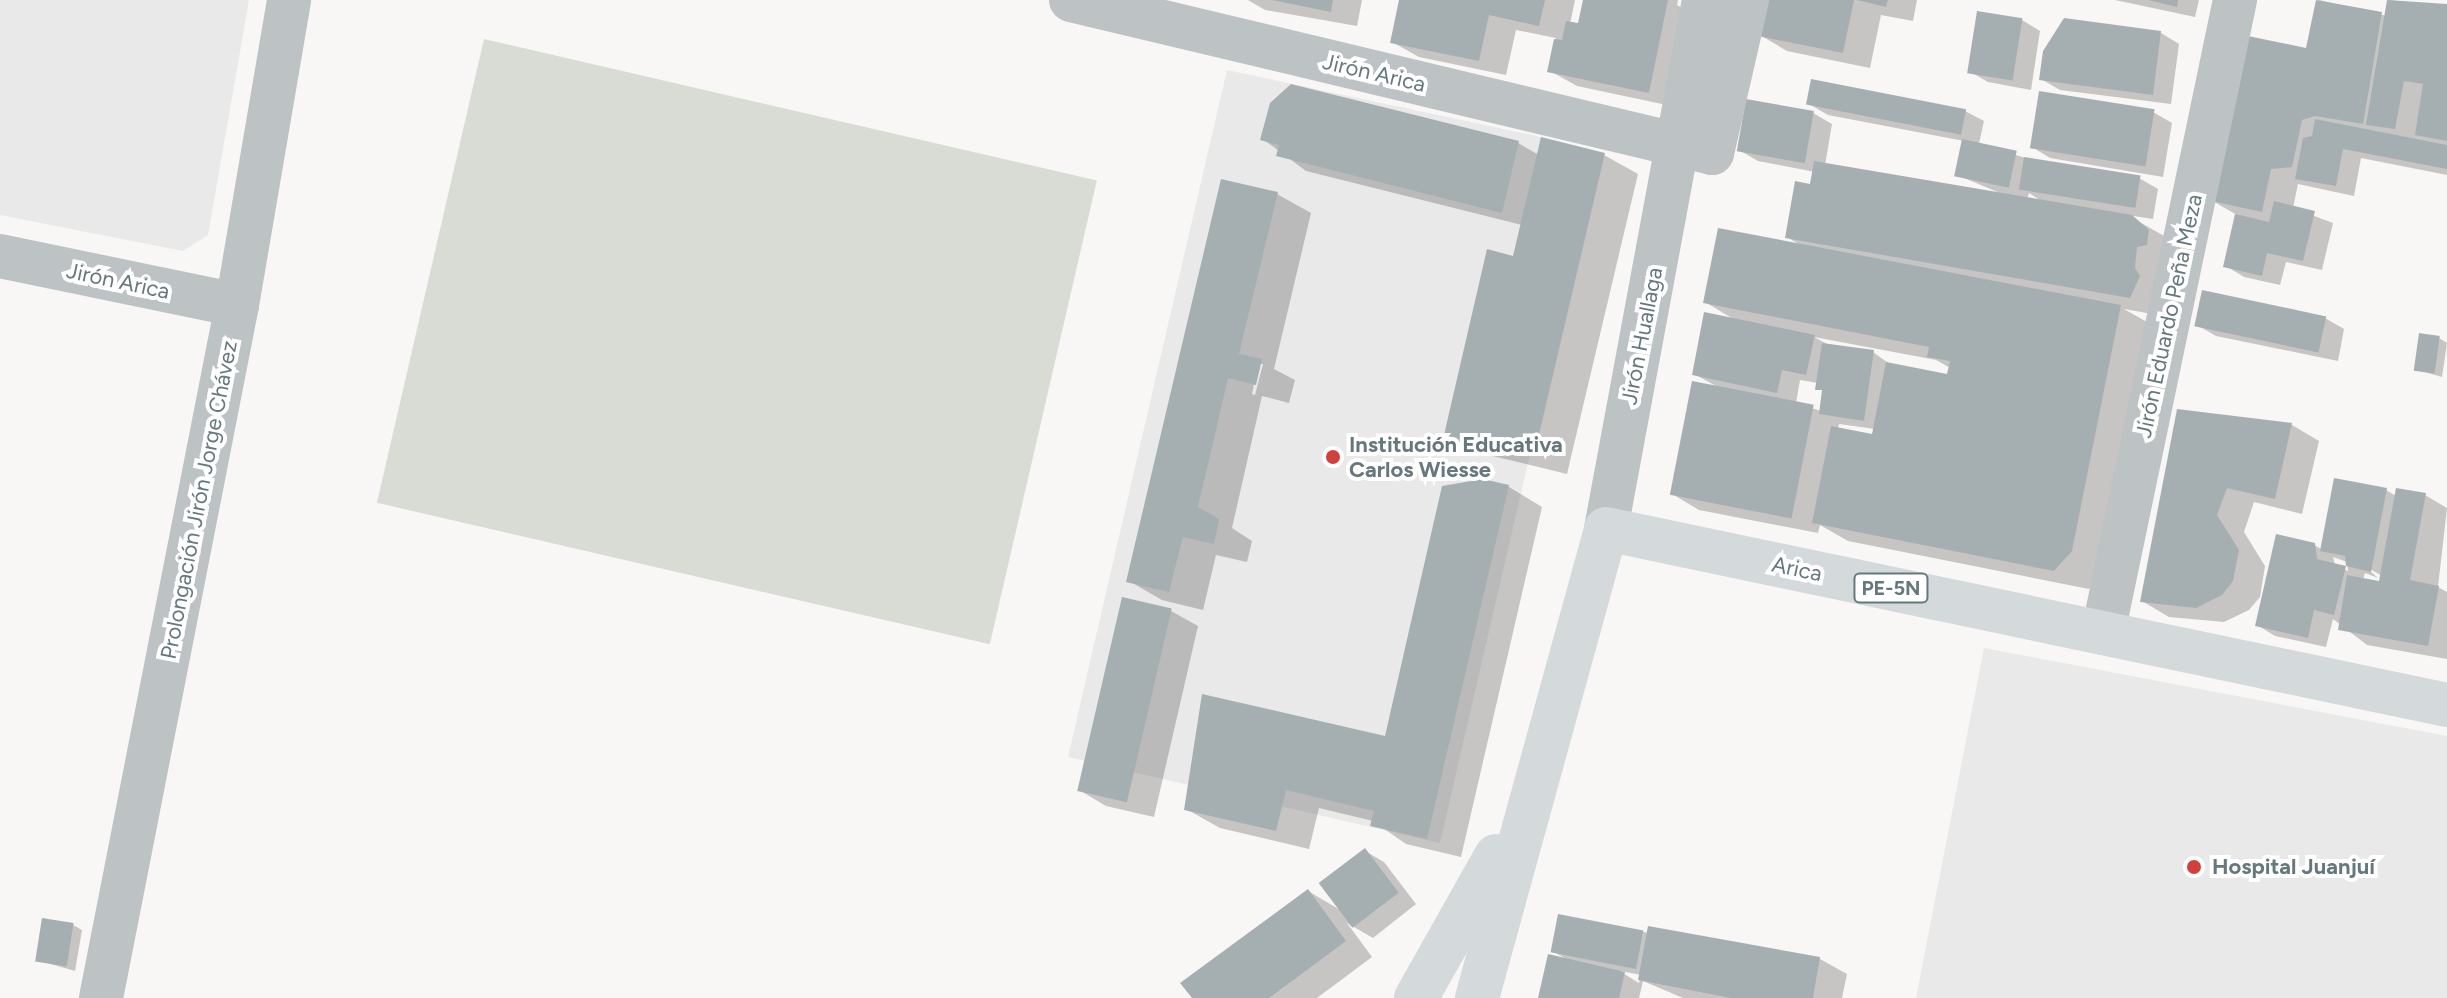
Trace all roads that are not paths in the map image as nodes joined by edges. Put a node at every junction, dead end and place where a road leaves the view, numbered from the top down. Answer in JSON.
{"nodes":[{"id":1,"x":289,"y":0,"type":"edge"},
{"id":2,"x":1071,"y":0,"type":"edge"},
{"id":3,"x":1704,"y":0,"type":"edge"},
{"id":4,"x":1747,"y":0,"type":"edge"},
{"id":5,"x":2235,"y":0,"type":"edge"},
{"id":6,"x":1116,"y":6,"type":"edge"},
{"id":7,"x":1677,"y":144,"type":"junction"},
{"id":8,"x":0,"y":256,"type":"edge"},
{"id":9,"x":237,"y":305,"type":"junction"},
{"id":10,"x":1606,"y":529,"type":"junction"},
{"id":11,"x":2103,"y":633,"type":"junction"},
{"id":12,"x":2447,"y":705,"type":"edge"},
{"id":13,"x":1530,"y":794,"type":"junction"},
{"id":14,"x":101,"y":998,"type":"edge"},
{"id":15,"x":1416,"y":998,"type":"edge"},
{"id":16,"x":1477,"y":998,"type":"edge"}],
"edges":[{"from":1,"to":9,"type":"street","name":"Prolongación Jirón Jorge Chávez"},
{"from":2,"to":6,"type":"street","name":"Jirón Arica"},
{"from":3,"to":7,"type":"street","name":"Jirón Huallaga"},
{"from":4,"to":7,"type":"street"},
{"from":5,"to":11,"type":"street","name":"Jirón Eduardo Peña Meza"},
{"from":6,"to":7,"type":"street","name":"Jirón Arica"},
{"from":7,"to":10,"type":"street","name":"Jirón Huallaga"},
{"from":8,"to":9,"type":"street","name":"Jirón Arica"},
{"from":9,"to":14,"type":"street","name":"Prolongación Jirón Jorge Chávez"},
{"from":10,"to":11,"type":"highway","name":"Arica","number":"PE-5N"},
{"from":10,"to":13,"type":"highway"},
{"from":11,"to":12,"type":"highway","name":"Arica","number":"PE-5N"},
{"from":13,"to":15,"type":"highway"},
{"from":13,"to":16,"type":"highway"}]}
